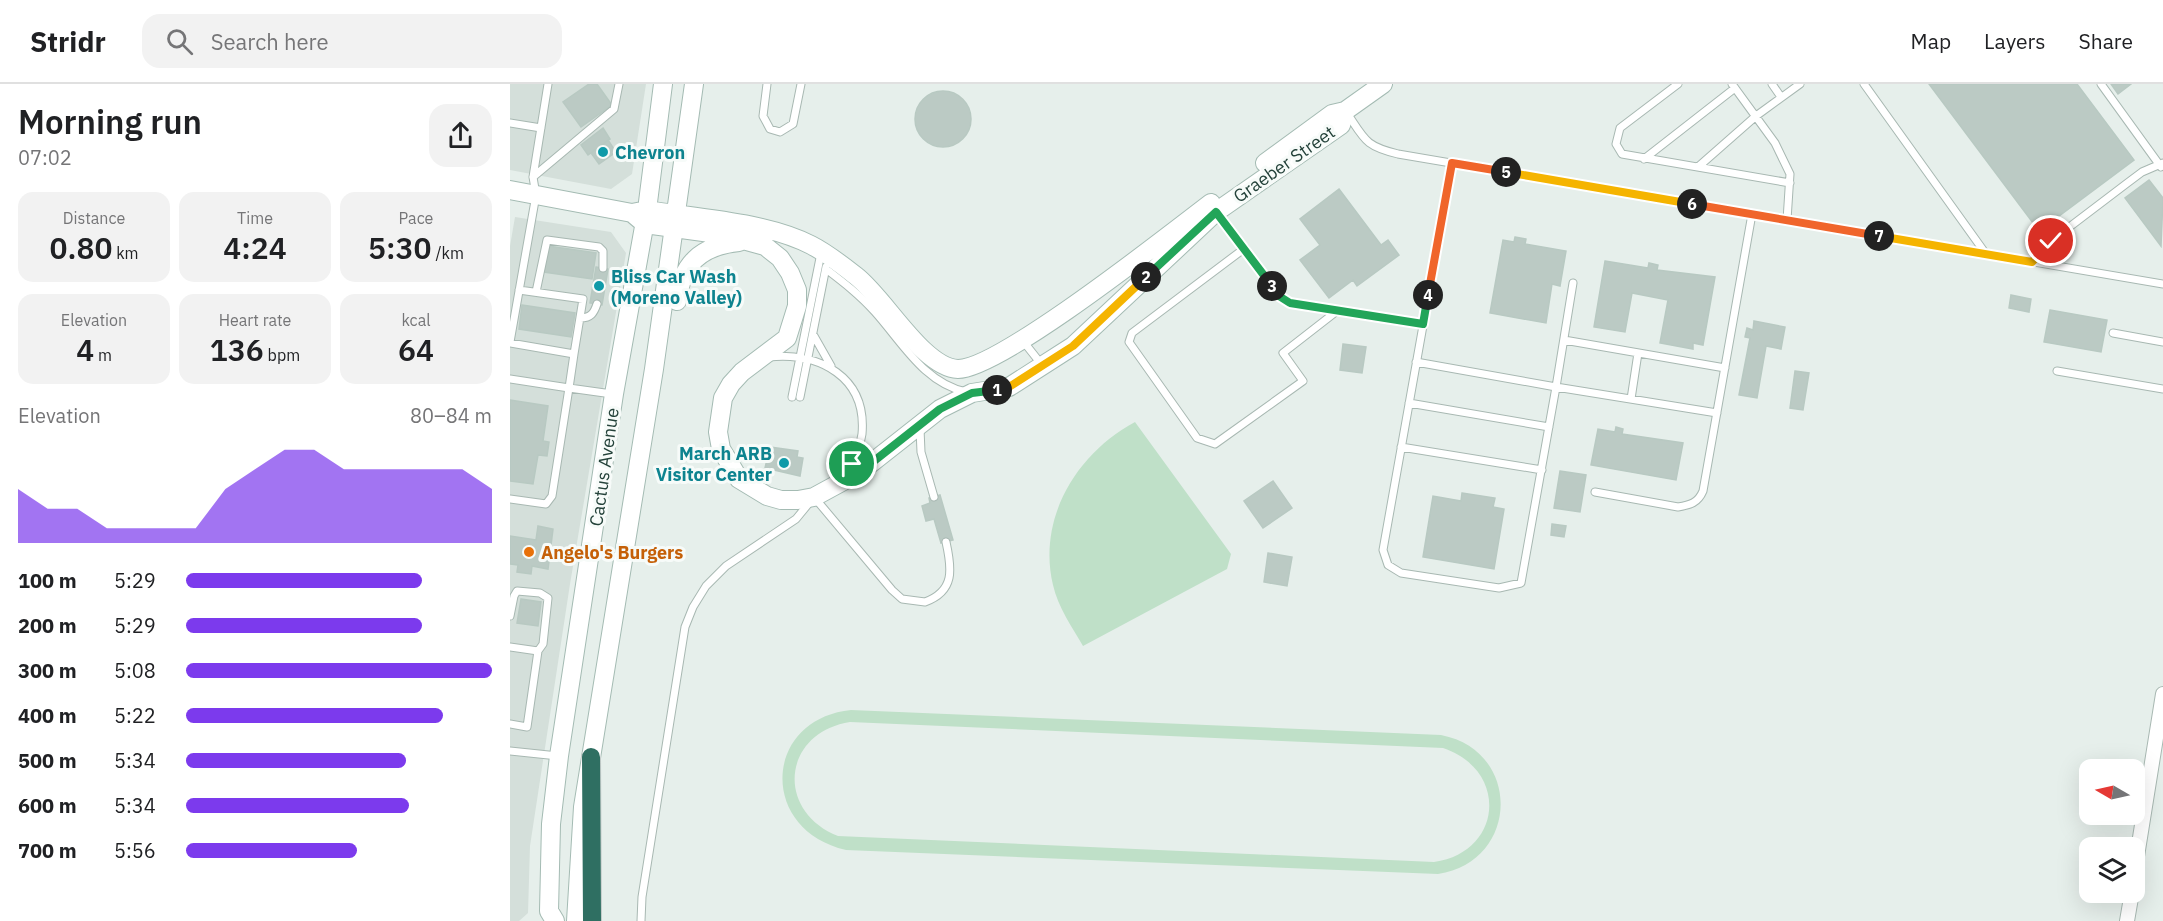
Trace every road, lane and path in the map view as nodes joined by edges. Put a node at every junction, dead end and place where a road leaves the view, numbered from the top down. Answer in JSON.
{"nodes":[{"id":1,"x":548,"y":84,"type":"edge"},
{"id":2,"x":619,"y":84,"type":"edge"},
{"id":3,"x":663,"y":84,"type":"edge"},
{"id":4,"x":694,"y":84,"type":"edge"},
{"id":5,"x":767,"y":84,"type":"edge"},
{"id":6,"x":801,"y":84,"type":"edge"},
{"id":7,"x":1383,"y":84,"type":"edge"},
{"id":8,"x":1678,"y":84,"type":"edge"},
{"id":9,"x":1772,"y":84,"type":"edge"},
{"id":10,"x":1800,"y":84,"type":"edge"},
{"id":11,"x":1864,"y":84,"type":"edge"},
{"id":12,"x":2101,"y":84,"type":"edge"},
{"id":13,"x":1734,"y":86,"type":"edge"},
{"id":14,"x":1781,"y":97,"type":"junction"},
{"id":15,"x":1345,"y":111,"type":"junction"},
{"id":16,"x":1756,"y":116,"type":"junction"},
{"id":17,"x":510,"y":123,"type":"edge"},
{"id":18,"x":541,"y":128,"type":"junction"},
{"id":19,"x":1644,"y":159,"type":"junction"},
{"id":20,"x":1452,"y":163,"type":"junction"},
{"id":21,"x":2162,"y":166,"type":"edge"},
{"id":22,"x":1698,"y":167,"type":"junction"},
{"id":23,"x":533,"y":177,"type":"junction"},
{"id":24,"x":1790,"y":183,"type":"junction"},
{"id":25,"x":510,"y":190,"type":"edge"},
{"id":26,"x":536,"y":195,"type":"junction"},
{"id":27,"x":1216,"y":212,"type":"junction"},
{"id":28,"x":1752,"y":214,"type":"junction"},
{"id":29,"x":641,"y":216,"type":"junction"},
{"id":30,"x":1787,"y":220,"type":"junction"},
{"id":31,"x":676,"y":221,"type":"junction"},
{"id":32,"x":746,"y":242,"type":"junction"},
{"id":33,"x":1245,"y":248,"type":"junction"},
{"id":34,"x":1986,"y":254,"type":"junction"},
{"id":35,"x":825,"y":259,"type":"junction"},
{"id":36,"x":2032,"y":262,"type":"junction"},
{"id":37,"x":603,"y":268,"type":"dead end"},
{"id":38,"x":1573,"y":283,"type":"dead end"},
{"id":39,"x":2163,"y":284,"type":"edge"},
{"id":40,"x":519,"y":290,"type":"junction"},
{"id":41,"x":536,"y":292,"type":"junction"},
{"id":42,"x":797,"y":298,"type":"junction"},
{"id":43,"x":597,"y":304,"type":"dead end"},
{"id":44,"x":1337,"y":311,"type":"junction"},
{"id":45,"x":580,"y":318,"type":"junction"},
{"id":46,"x":1423,"y":324,"type":"junction"},
{"id":47,"x":810,"y":332,"type":"junction"},
{"id":48,"x":2113,"y":333,"type":"dead end"},
{"id":49,"x":1021,"y":339,"type":"junction"},
{"id":50,"x":1564,"y":340,"type":"junction"},
{"id":51,"x":2163,"y":342,"type":"edge"},
{"id":52,"x":510,"y":343,"type":"edge"},
{"id":53,"x":1638,"y":353,"type":"junction"},
{"id":54,"x":574,"y":354,"type":"junction"},
{"id":55,"x":762,"y":358,"type":"junction"},
{"id":56,"x":799,"y":358,"type":"junction"},
{"id":57,"x":809,"y":360,"type":"junction"},
{"id":58,"x":1416,"y":362,"type":"junction"},
{"id":59,"x":831,"y":366,"type":"junction"},
{"id":60,"x":1042,"y":366,"type":"junction"},
{"id":61,"x":1725,"y":368,"type":"junction"},
{"id":62,"x":654,"y":369,"type":"junction"},
{"id":63,"x":2057,"y":371,"type":"dead end"},
{"id":64,"x":510,"y":379,"type":"edge"},
{"id":65,"x":1556,"y":387,"type":"junction"},
{"id":66,"x":569,"y":388,"type":"junction"},
{"id":67,"x":2163,"y":389,"type":"edge"},
{"id":68,"x":972,"y":393,"type":"junction"},
{"id":69,"x":614,"y":394,"type":"junction"},
{"id":70,"x":792,"y":396,"type":"dead end"},
{"id":71,"x":800,"y":397,"type":"dead end"},
{"id":72,"x":1631,"y":399,"type":"junction"},
{"id":73,"x":1409,"y":403,"type":"junction"},
{"id":74,"x":1717,"y":413,"type":"junction"},
{"id":75,"x":920,"y":425,"type":"junction"},
{"id":76,"x":1549,"y":427,"type":"junction"},
{"id":77,"x":1401,"y":447,"type":"junction"},
{"id":78,"x":1542,"y":470,"type":"junction"},
{"id":79,"x":847,"y":477,"type":"junction"},
{"id":80,"x":1595,"y":492,"type":"dead end"},
{"id":81,"x":814,"y":497,"type":"junction"},
{"id":82,"x":934,"y":497,"type":"dead end"},
{"id":83,"x":510,"y":499,"type":"edge"},
{"id":84,"x":946,"y":542,"type":"dead end"},
{"id":85,"x":510,"y":616,"type":"edge"},
{"id":86,"x":510,"y":647,"type":"edge"},
{"id":87,"x":538,"y":651,"type":"junction"},
{"id":88,"x":2163,"y":694,"type":"edge"},
{"id":89,"x":510,"y":724,"type":"edge"},
{"id":90,"x":510,"y":751,"type":"edge"},
{"id":91,"x":559,"y":756,"type":"junction"},
{"id":92,"x":591,"y":757,"type":"junction"},
{"id":93,"x":2140,"y":837,"type":"edge"},
{"id":94,"x":2130,"y":903,"type":"edge"},
{"id":95,"x":555,"y":921,"type":"edge"},
{"id":96,"x":576,"y":921,"type":"edge"},
{"id":97,"x":592,"y":921,"type":"edge"},
{"id":98,"x":641,"y":921,"type":"edge"},
{"id":99,"x":2127,"y":921,"type":"edge"}],
"edges":[{"from":1,"to":18,"type":"lane"},
{"from":2,"to":23,"type":"lane"},
{"from":3,"to":29,"type":"street","name":"Cactus Avenue"},
{"from":4,"to":31,"type":"street","name":"Cactus Avenue"},
{"from":5,"to":6,"type":"lane"},
{"from":7,"to":15,"type":"street","name":"Graeber Street"},
{"from":8,"to":19,"type":"lane"},
{"from":9,"to":14,"type":"lane"},
{"from":10,"to":14,"type":"lane"},
{"from":11,"to":34,"type":"lane"},
{"from":12,"to":21,"type":"lane"},
{"from":13,"to":16,"type":"lane"},
{"from":13,"to":19,"type":"lane"},
{"from":14,"to":16,"type":"lane"},
{"from":15,"to":20,"type":"lane"},
{"from":15,"to":27,"type":"street","name":"Graeber Street"},
{"from":15,"to":49,"type":"street","name":"Graeber Street"},
{"from":16,"to":22,"type":"lane"},
{"from":16,"to":24,"type":"lane"},
{"from":17,"to":18,"type":"lane"},
{"from":18,"to":23,"type":"lane"},
{"from":19,"to":22,"type":"lane"},
{"from":20,"to":28,"type":"lane"},
{"from":20,"to":46,"type":"lane"},
{"from":21,"to":36,"type":"lane"},
{"from":22,"to":24,"type":"lane"},
{"from":23,"to":26,"type":"lane"},
{"from":24,"to":30,"type":"lane"},
{"from":25,"to":26,"type":"street"},
{"from":26,"to":29,"type":"street"},
{"from":26,"to":40,"type":"lane"},
{"from":27,"to":33,"type":"lane"},
{"from":27,"to":60,"type":"street","name":"Graeber Street"},
{"from":28,"to":30,"type":"lane"},
{"from":28,"to":61,"type":"lane"},
{"from":29,"to":31,"type":"street"},
{"from":29,"to":69,"type":"street","name":"Cactus Avenue"},
{"from":30,"to":34,"type":"lane"},
{"from":31,"to":32,"type":"street"},
{"from":31,"to":35,"type":"street","name":"Graeber Street"},
{"from":31,"to":62,"type":"street","name":"Cactus Avenue"},
{"from":32,"to":42,"type":"street"},
{"from":32,"to":62,"type":"street"},
{"from":33,"to":44,"type":"lane"},
{"from":33,"to":44,"type":"lane"},
{"from":34,"to":36,"type":"lane"},
{"from":35,"to":47,"type":"lane"},
{"from":35,"to":47,"type":"lane"},
{"from":35,"to":49,"type":"street","name":"Graeber Street"},
{"from":35,"to":68,"type":"lane"},
{"from":36,"to":39,"type":"lane"},
{"from":37,"to":41,"type":"lane"},
{"from":38,"to":50,"type":"lane"},
{"from":40,"to":41,"type":"lane"},
{"from":40,"to":52,"type":"lane"},
{"from":41,"to":45,"type":"lane"},
{"from":42,"to":47,"type":"street"},
{"from":42,"to":55,"type":"street"},
{"from":43,"to":45,"type":"lane"},
{"from":44,"to":46,"type":"lane"},
{"from":45,"to":54,"type":"lane"},
{"from":46,"to":58,"type":"lane"},
{"from":47,"to":56,"type":"lane"},
{"from":47,"to":57,"type":"lane"},
{"from":47,"to":59,"type":"lane"},
{"from":48,"to":51,"type":"lane"},
{"from":49,"to":60,"type":"lane"},
{"from":50,"to":53,"type":"lane"},
{"from":50,"to":65,"type":"lane"},
{"from":52,"to":54,"type":"lane"},
{"from":53,"to":61,"type":"lane"},
{"from":53,"to":72,"type":"lane"},
{"from":54,"to":66,"type":"lane"},
{"from":55,"to":56,"type":"lane"},
{"from":55,"to":81,"type":"street"},
{"from":56,"to":57,"type":"lane"},
{"from":56,"to":70,"type":"lane"},
{"from":57,"to":59,"type":"lane"},
{"from":57,"to":71,"type":"lane"},
{"from":58,"to":65,"type":"lane"},
{"from":58,"to":73,"type":"lane"},
{"from":59,"to":79,"type":"lane"},
{"from":60,"to":68,"type":"street","name":"Graeber Street"},
{"from":61,"to":74,"type":"lane"},
{"from":62,"to":92,"type":"street","name":"Cactus Avenue"},
{"from":63,"to":67,"type":"lane"},
{"from":64,"to":66,"type":"lane"},
{"from":65,"to":72,"type":"lane"},
{"from":65,"to":76,"type":"lane"},
{"from":66,"to":69,"type":"lane"},
{"from":66,"to":83,"type":"lane"},
{"from":68,"to":75,"type":"street","name":"Graeber Street"},
{"from":69,"to":91,"type":"street","name":"Cactus Avenue"},
{"from":72,"to":74,"type":"lane"},
{"from":73,"to":76,"type":"lane"},
{"from":73,"to":77,"type":"lane"},
{"from":74,"to":80,"type":"lane"},
{"from":75,"to":79,"type":"street","name":"Graeber Street"},
{"from":75,"to":82,"type":"lane"},
{"from":76,"to":78,"type":"lane"},
{"from":77,"to":78,"type":"lane"},
{"from":77,"to":78,"type":"lane"},
{"from":79,"to":81,"type":"street"},
{"from":81,"to":84,"type":"lane"},
{"from":81,"to":98,"type":"lane"},
{"from":85,"to":87,"type":"lane"},
{"from":86,"to":87,"type":"lane"},
{"from":87,"to":89,"type":"lane"},
{"from":88,"to":93,"type":"street"},
{"from":90,"to":91,"type":"lane"},
{"from":91,"to":95,"type":"street","name":"Cactus Avenue"},
{"from":92,"to":96,"type":"street","name":"Cactus Avenue"},
{"from":92,"to":97,"type":"highway"},
{"from":94,"to":99,"type":"street"}]}
